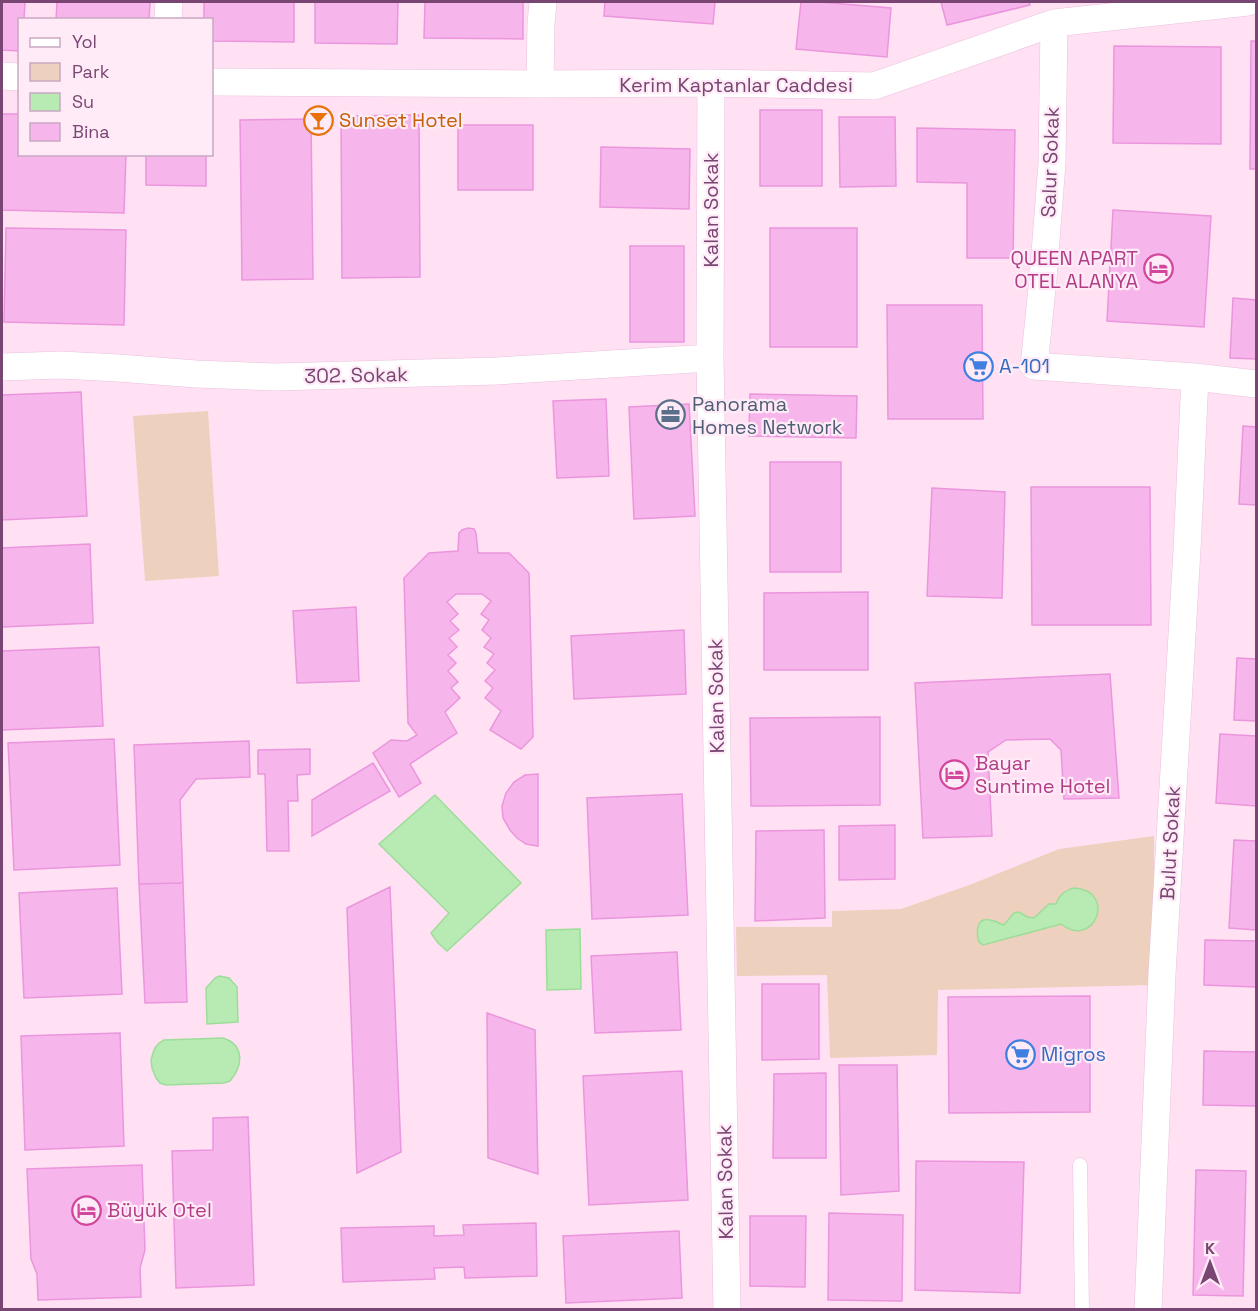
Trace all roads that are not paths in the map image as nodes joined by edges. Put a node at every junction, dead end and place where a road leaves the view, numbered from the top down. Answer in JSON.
{"nodes":[{"id":1,"x":169,"y":2,"type":"edge"},
{"id":2,"x":543,"y":2,"type":"edge"},
{"id":3,"x":1248,"y":2,"type":"edge"},
{"id":4,"x":168,"y":18,"type":"edge"},
{"id":5,"x":1054,"y":23,"type":"junction"},
{"id":6,"x":2,"y":76,"type":"edge"},
{"id":7,"x":18,"y":77,"type":"edge"},
{"id":8,"x":213,"y":82,"type":"edge"},
{"id":9,"x":711,"y":83,"type":"junction"},
{"id":10,"x":540,"y":84,"type":"junction"},
{"id":11,"x":710,"y":358,"type":"junction"},
{"id":12,"x":2,"y":367,"type":"edge"},
{"id":13,"x":1195,"y":377,"type":"junction"},
{"id":14,"x":1257,"y":384,"type":"edge"},
{"id":15,"x":1080,"y":1165,"type":"dead end"},
{"id":16,"x":727,"y":1310,"type":"edge"},
{"id":17,"x":1082,"y":1310,"type":"edge"},
{"id":18,"x":1148,"y":1310,"type":"edge"}],
"edges":[{"from":1,"to":4,"type":"street"},
{"from":2,"to":10,"type":"street"},
{"from":3,"to":5,"type":"street","name":"Kerim Kaptanlar Caddesi"},
{"from":5,"to":9,"type":"street","name":"Kerim Kaptanlar Caddesi"},
{"from":5,"to":13,"type":"street","name":"Salur Sokak"},
{"from":6,"to":7,"type":"street"},
{"from":8,"to":10,"type":"street","name":"Kerim Kaptanlar Caddesi"},
{"from":9,"to":10,"type":"street","name":"Kerim Kaptanlar Caddesi"},
{"from":9,"to":11,"type":"street","name":"Kalan Sokak"},
{"from":11,"to":12,"type":"street","name":"302. Sokak"},
{"from":11,"to":16,"type":"street","name":"Kalan Sokak"},
{"from":13,"to":14,"type":"street","name":"Salur Sokak"},
{"from":13,"to":18,"type":"street","name":"Bulut Sokak"},
{"from":15,"to":17,"type":"lane"}]}
